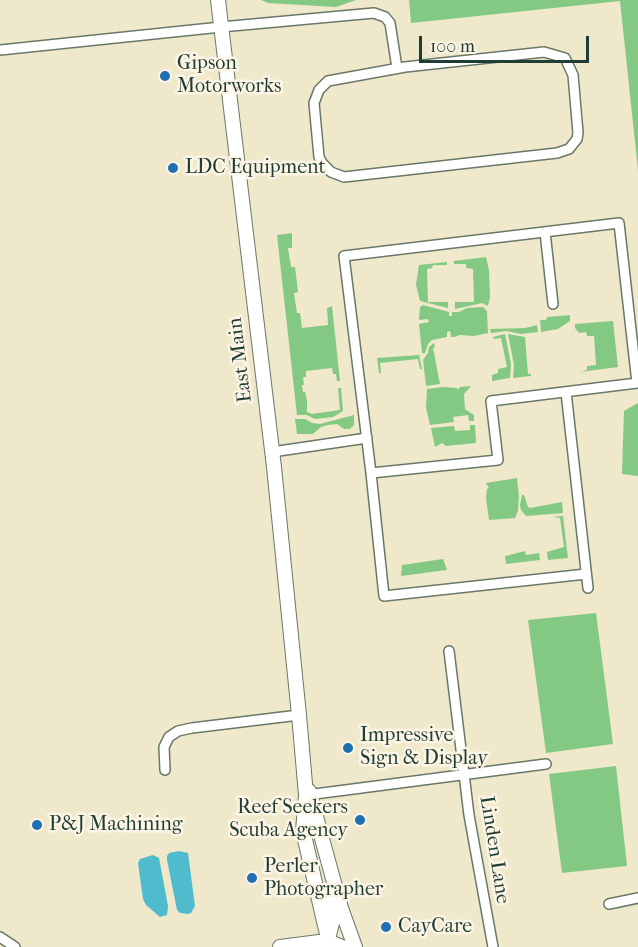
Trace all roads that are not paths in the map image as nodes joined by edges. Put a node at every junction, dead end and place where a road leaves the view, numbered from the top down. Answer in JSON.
{"nodes":[{"id":1,"x":218,"y":0,"type":"edge"},
{"id":2,"x":221,"y":27,"type":"junction"},
{"id":3,"x":0,"y":50,"type":"edge"},
{"id":4,"x":397,"y":69,"type":"junction"},
{"id":5,"x":545,"y":232,"type":"junction"},
{"id":6,"x":553,"y":304,"type":"dead end"},
{"id":7,"x":566,"y":392,"type":"junction"},
{"id":8,"x":367,"y":438,"type":"junction"},
{"id":9,"x":272,"y":452,"type":"junction"},
{"id":10,"x":371,"y":473,"type":"junction"},
{"id":11,"x":586,"y":574,"type":"junction"},
{"id":12,"x":588,"y":588,"type":"dead end"},
{"id":13,"x":449,"y":651,"type":"dead end"},
{"id":14,"x":299,"y":715,"type":"junction"},
{"id":15,"x":546,"y":764,"type":"dead end"},
{"id":16,"x":165,"y":770,"type":"dead end"},
{"id":17,"x":464,"y":774,"type":"junction"},
{"id":18,"x":308,"y":794,"type":"junction"},
{"id":19,"x":324,"y":843,"type":"junction"},
{"id":20,"x":638,"y":898,"type":"edge"},
{"id":21,"x":609,"y":904,"type":"dead end"},
{"id":22,"x":0,"y":937,"type":"edge"},
{"id":23,"x":329,"y":944,"type":"edge"},
{"id":24,"x":15,"y":947,"type":"edge"},
{"id":25,"x":280,"y":947,"type":"edge"},
{"id":26,"x":342,"y":947,"type":"edge"},
{"id":27,"x":355,"y":947,"type":"edge"},
{"id":28,"x":494,"y":947,"type":"edge"}],
"edges":[{"from":1,"to":2,"type":"main road","name":"East Main"},
{"from":2,"to":3,"type":"street"},
{"from":2,"to":4,"type":"street"},
{"from":2,"to":9,"type":"main road","name":"East Main"},
{"from":4,"to":4,"type":"street"},
{"from":5,"to":6,"type":"street"},
{"from":5,"to":7,"type":"street"},
{"from":5,"to":8,"type":"street"},
{"from":7,"to":10,"type":"street"},
{"from":7,"to":11,"type":"street"},
{"from":8,"to":9,"type":"street"},
{"from":8,"to":10,"type":"street"},
{"from":9,"to":14,"type":"main road","name":"East Main"},
{"from":10,"to":11,"type":"street"},
{"from":11,"to":12,"type":"street"},
{"from":13,"to":17,"type":"street","name":"Linden Lane"},
{"from":14,"to":16,"type":"street"},
{"from":14,"to":18,"type":"main road","name":"East Main"},
{"from":15,"to":17,"type":"street"},
{"from":17,"to":18,"type":"street"},
{"from":17,"to":28,"type":"street","name":"Linden Lane"},
{"from":18,"to":19,"type":"main road","name":"East Main"},
{"from":18,"to":23,"type":"main road","name":"East Main"},
{"from":19,"to":23,"type":"main road","name":"East Main"},
{"from":19,"to":27,"type":"main road","name":"East Main"},
{"from":20,"to":21,"type":"street"},
{"from":22,"to":24,"type":"street"},
{"from":23,"to":25,"type":"main road"},
{"from":23,"to":26,"type":"main road"}]}
